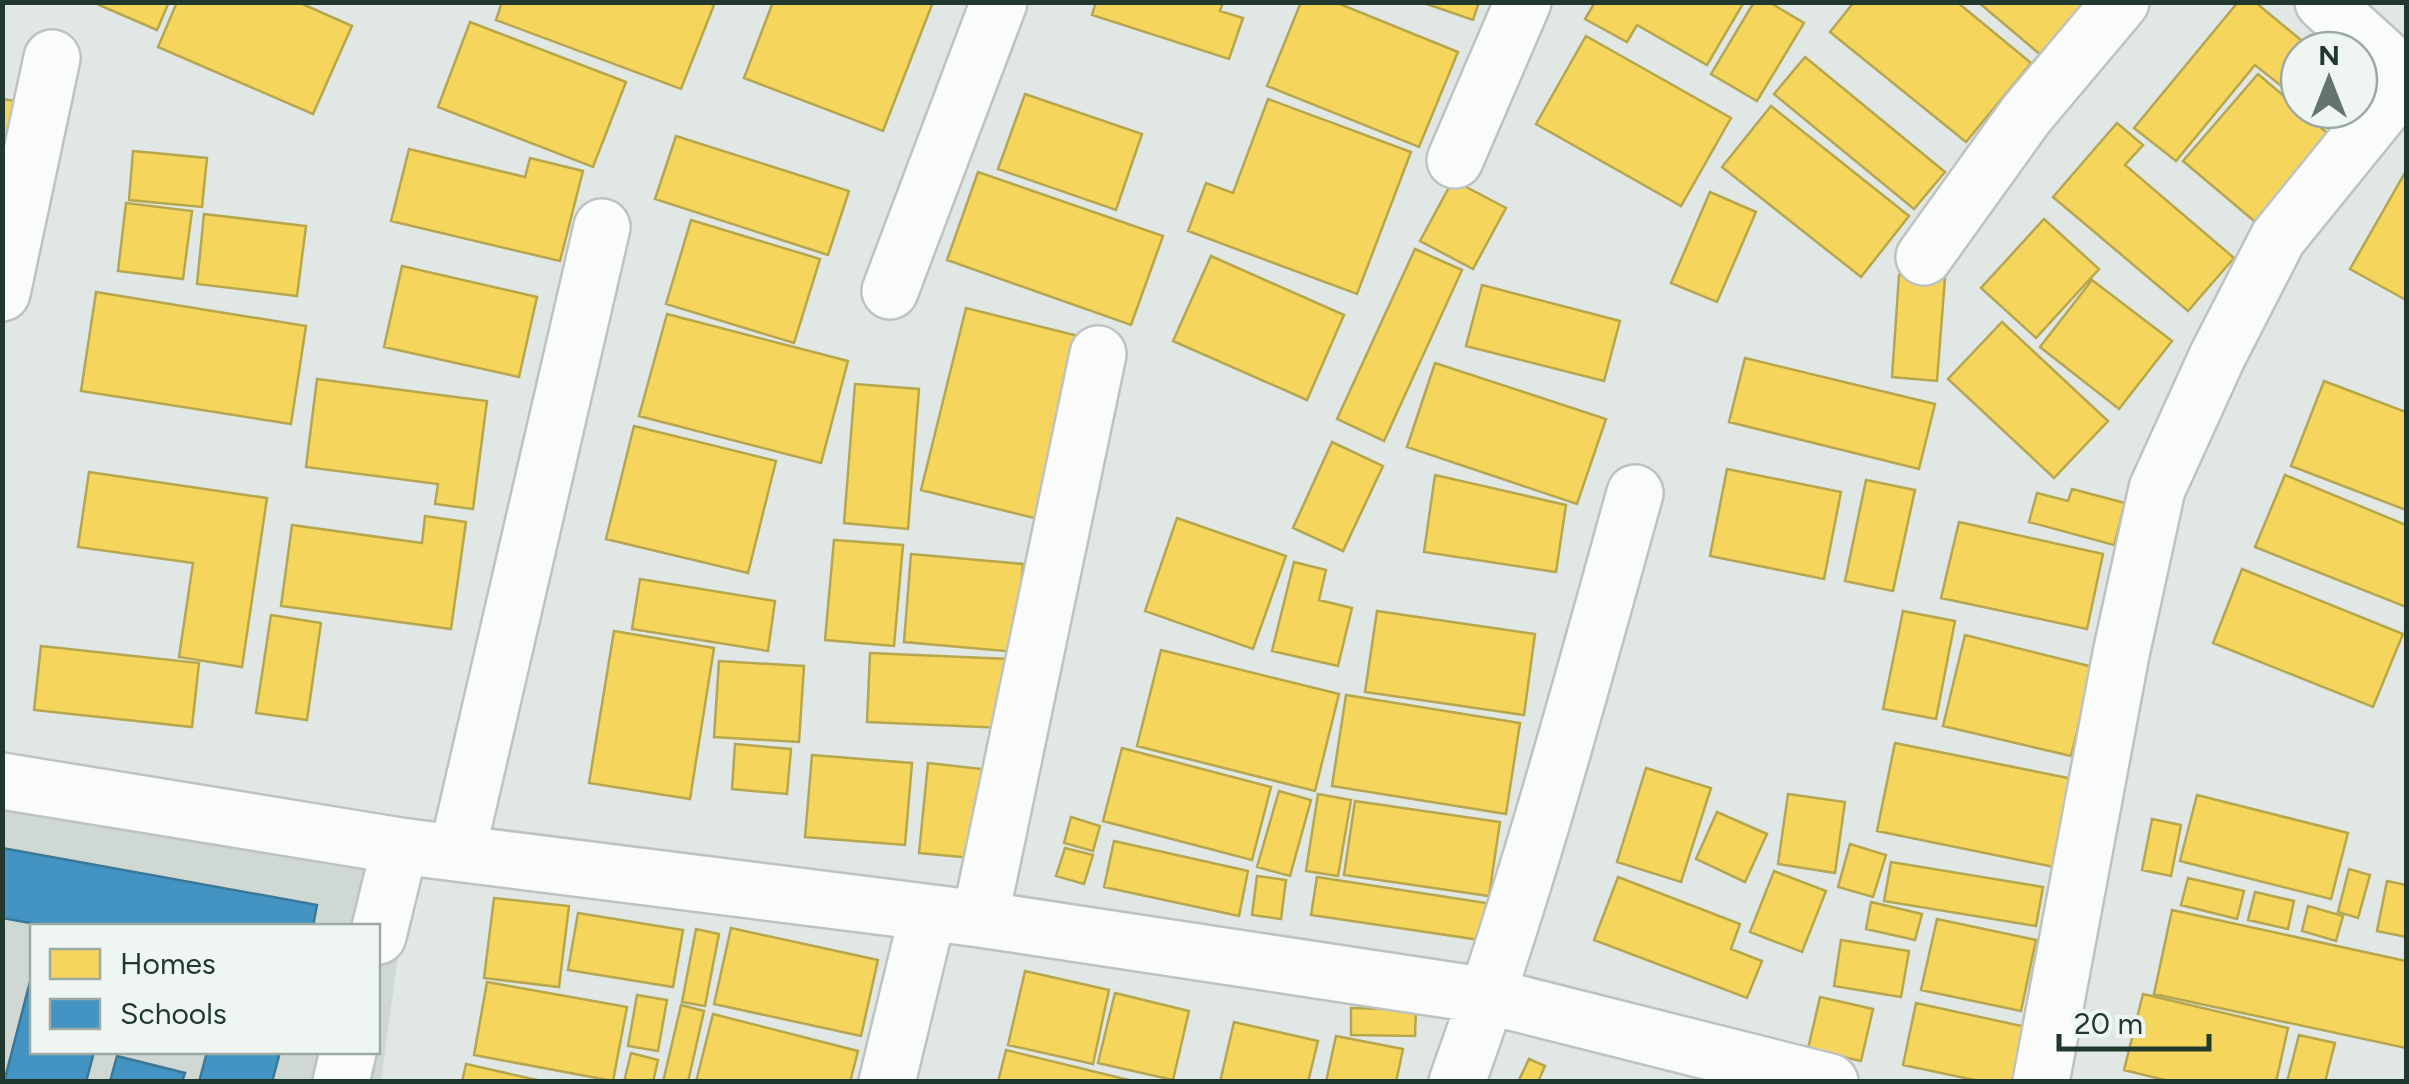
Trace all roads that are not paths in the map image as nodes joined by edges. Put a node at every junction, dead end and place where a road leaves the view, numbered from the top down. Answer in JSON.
{"nodes":[{"id":1,"x":999,"y":2,"type":"edge"},
{"id":2,"x":1522,"y":2,"type":"edge"},
{"id":3,"x":2121,"y":2,"type":"edge"},
{"id":4,"x":2324,"y":2,"type":"edge"},
{"id":5,"x":52,"y":58,"type":"dead end"},
{"id":6,"x":2406,"y":78,"type":"edge"},
{"id":7,"x":1455,"y":160,"type":"dead end"},
{"id":8,"x":602,"y":226,"type":"dead end"},
{"id":9,"x":1924,"y":257,"type":"dead end"},
{"id":10,"x":890,"y":291,"type":"dead end"},
{"id":11,"x":2,"y":292,"type":"edge"},
{"id":12,"x":1098,"y":354,"type":"dead end"},
{"id":13,"x":1635,"y":493,"type":"dead end"},
{"id":14,"x":2,"y":782,"type":"edge"},
{"id":15,"x":400,"y":846,"type":"junction"},
{"id":16,"x":457,"y":853,"type":"junction"},
{"id":17,"x":954,"y":916,"type":"junction"},
{"id":18,"x":380,"y":928,"type":"edge"},
{"id":19,"x":1488,"y":996,"type":"junction"},
{"id":20,"x":347,"y":1054,"type":"edge"},
{"id":21,"x":340,"y":1082,"type":"edge"},
{"id":22,"x":886,"y":1082,"type":"edge"},
{"id":23,"x":1458,"y":1082,"type":"edge"},
{"id":24,"x":1830,"y":1082,"type":"edge"},
{"id":25,"x":2041,"y":1082,"type":"edge"}],
"edges":[{"from":1,"to":10,"type":"street"},
{"from":2,"to":7,"type":"street"},
{"from":3,"to":9,"type":"street"},
{"from":4,"to":6,"type":"street"},
{"from":5,"to":11,"type":"street"},
{"from":6,"to":25,"type":"street"},
{"from":8,"to":16,"type":"street"},
{"from":12,"to":17,"type":"street"},
{"from":13,"to":19,"type":"street"},
{"from":14,"to":15,"type":"street"},
{"from":15,"to":16,"type":"street"},
{"from":15,"to":18,"type":"street"},
{"from":16,"to":17,"type":"street"},
{"from":17,"to":19,"type":"street"},
{"from":17,"to":22,"type":"street"},
{"from":19,"to":23,"type":"street"},
{"from":19,"to":24,"type":"street"},
{"from":20,"to":21,"type":"street"}]}
